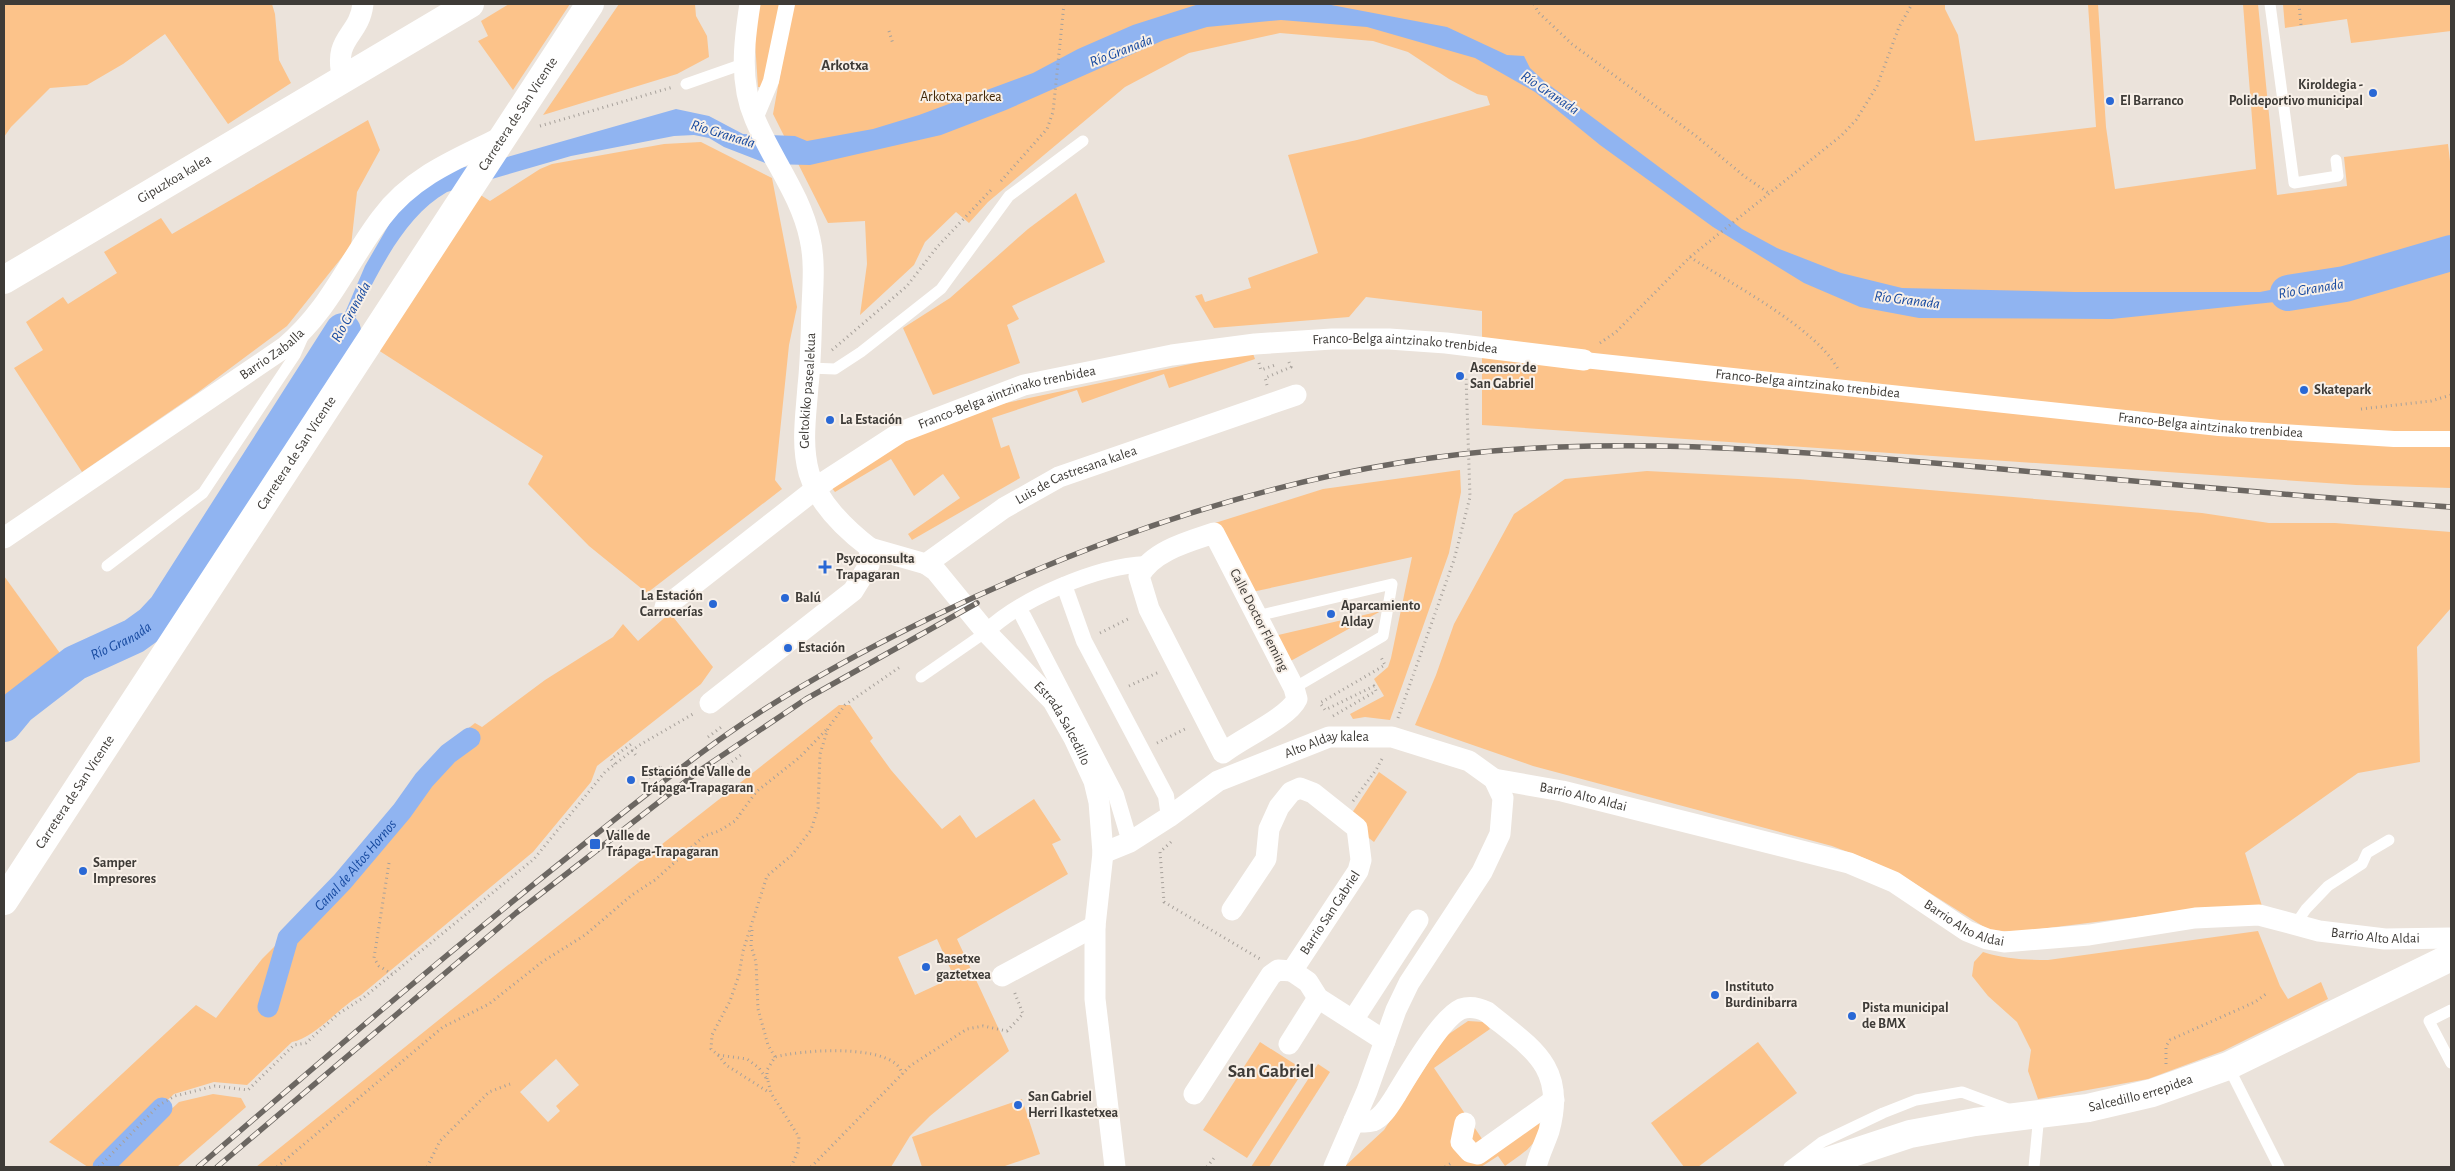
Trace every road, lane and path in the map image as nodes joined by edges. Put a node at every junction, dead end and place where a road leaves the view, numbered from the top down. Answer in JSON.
{"nodes":[{"id":1,"x":363,"y":4,"type":"edge"},
{"id":2,"x":470,"y":4,"type":"edge"},
{"id":3,"x":590,"y":4,"type":"edge"},
{"id":4,"x":750,"y":4,"type":"edge"},
{"id":5,"x":787,"y":4,"type":"edge"},
{"id":6,"x":1064,"y":4,"type":"edge"},
{"id":7,"x":1534,"y":4,"type":"edge"},
{"id":8,"x":1912,"y":4,"type":"edge"},
{"id":9,"x":2270,"y":4,"type":"edge"},
{"id":10,"x":2299,"y":4,"type":"edge"},
{"id":11,"x":2301,"y":25,"type":"dead end"},
{"id":12,"x":889,"y":31,"type":"dead end"},
{"id":13,"x":893,"y":44,"type":"dead end"},
{"id":14,"x":743,"y":64,"type":"junction"},
{"id":15,"x":343,"y":79,"type":"junction"},
{"id":16,"x":686,"y":84,"type":"joint"},
{"id":17,"x":755,"y":119,"type":"junction"},
{"id":18,"x":504,"y":136,"type":"junction"},
{"id":19,"x":1083,"y":141,"type":"dead end"},
{"id":20,"x":2336,"y":160,"type":"dead end"},
{"id":21,"x":1770,"y":194,"type":"junction"},
{"id":22,"x":1690,"y":257,"type":"junction"},
{"id":23,"x":4,"y":280,"type":"edge"},
{"id":24,"x":307,"y":329,"type":"junction"},
{"id":25,"x":1282,"y":342,"type":"junction"},
{"id":26,"x":1584,"y":360,"type":"junction"},
{"id":27,"x":810,"y":368,"type":"junction"},
{"id":28,"x":1466,"y":376,"type":"dead end"},
{"id":29,"x":1844,"y":388,"type":"junction"},
{"id":30,"x":2451,"y":394,"type":"edge"},
{"id":31,"x":1296,"y":395,"type":"dead end"},
{"id":32,"x":1274,"y":403,"type":"junction"},
{"id":33,"x":2361,"y":409,"type":"dead end"},
{"id":34,"x":2451,"y":439,"type":"edge"},
{"id":35,"x":814,"y":490,"type":"junction"},
{"id":36,"x":4,"y":538,"type":"edge"},
{"id":37,"x":869,"y":541,"type":"junction"},
{"id":38,"x":926,"y":564,"type":"junction"},
{"id":39,"x":1146,"y":564,"type":"junction"},
{"id":40,"x":107,"y":566,"type":"dead end"},
{"id":41,"x":1064,"y":585,"type":"junction"},
{"id":42,"x":665,"y":607,"type":"dead end"},
{"id":43,"x":1149,"y":609,"type":"junction"},
{"id":44,"x":1023,"y":616,"type":"dead end"},
{"id":45,"x":1257,"y":616,"type":"junction"},
{"id":46,"x":986,"y":632,"type":"junction"},
{"id":47,"x":1084,"y":640,"type":"junction"},
{"id":48,"x":1373,"y":642,"type":"junction"},
{"id":49,"x":1176,"y":664,"type":"junction"},
{"id":50,"x":900,"y":667,"type":"dead end"},
{"id":51,"x":921,"y":677,"type":"dead end"},
{"id":52,"x":1294,"y":688,"type":"junction"},
{"id":53,"x":1112,"y":694,"type":"junction"},
{"id":54,"x":710,"y":703,"type":"joint"},
{"id":55,"x":1205,"y":718,"type":"junction"},
{"id":56,"x":724,"y":725,"type":"dead end"},
{"id":57,"x":828,"y":728,"type":"junction"},
{"id":58,"x":708,"y":737,"type":"dead end"},
{"id":59,"x":1329,"y":737,"type":"junction"},
{"id":60,"x":1392,"y":737,"type":"junction"},
{"id":61,"x":634,"y":742,"type":"dead end"},
{"id":62,"x":632,"y":750,"type":"junction"},
{"id":63,"x":1140,"y":751,"type":"junction"},
{"id":64,"x":1223,"y":753,"type":"junction"},
{"id":65,"x":742,"y":754,"type":"dead end"},
{"id":66,"x":637,"y":757,"type":"dead end"},
{"id":67,"x":615,"y":764,"type":"junction"},
{"id":68,"x":1376,"y":770,"type":"dead end"},
{"id":69,"x":712,"y":777,"type":"dead end"},
{"id":70,"x":1494,"y":779,"type":"junction"},
{"id":71,"x":1218,"y":781,"type":"junction"},
{"id":72,"x":1343,"y":815,"type":"junction"},
{"id":73,"x":1169,"y":818,"type":"junction"},
{"id":74,"x":2390,"y":840,"type":"dead end"},
{"id":75,"x":1130,"y":842,"type":"junction"},
{"id":76,"x":1160,"y":852,"type":"dead end"},
{"id":77,"x":1103,"y":853,"type":"junction"},
{"id":78,"x":389,"y":863,"type":"dead end"},
{"id":79,"x":4,"y":901,"type":"edge"},
{"id":80,"x":1232,"y":910,"type":"dead end"},
{"id":81,"x":1418,"y":920,"type":"dead end"},
{"id":82,"x":753,"y":922,"type":"junction"},
{"id":83,"x":2295,"y":925,"type":"junction"},
{"id":84,"x":1095,"y":926,"type":"junction"},
{"id":85,"x":2451,"y":938,"type":"edge"},
{"id":86,"x":2451,"y":957,"type":"edge"},
{"id":87,"x":1285,"y":970,"type":"junction"},
{"id":88,"x":1009,"y":972,"type":"joint"},
{"id":89,"x":392,"y":974,"type":"junction"},
{"id":90,"x":2266,"y":994,"type":"dead end"},
{"id":91,"x":1318,"y":998,"type":"junction"},
{"id":92,"x":2451,"y":1010,"type":"edge"},
{"id":93,"x":1353,"y":1020,"type":"junction"},
{"id":94,"x":1385,"y":1041,"type":"junction"},
{"id":95,"x":1289,"y":1044,"type":"dead end"},
{"id":96,"x":718,"y":1055,"type":"junction"},
{"id":97,"x":775,"y":1058,"type":"junction"},
{"id":98,"x":2451,"y":1063,"type":"edge"},
{"id":99,"x":2228,"y":1066,"type":"junction"},
{"id":100,"x":903,"y":1074,"type":"junction"},
{"id":101,"x":768,"y":1081,"type":"junction"},
{"id":102,"x":510,"y":1084,"type":"dead end"},
{"id":103,"x":2171,"y":1087,"type":"junction"},
{"id":104,"x":771,"y":1093,"type":"junction"},
{"id":105,"x":1194,"y":1094,"type":"dead end"},
{"id":106,"x":1554,"y":1100,"type":"junction"},
{"id":107,"x":2033,"y":1115,"type":"junction"},
{"id":108,"x":1354,"y":1121,"type":"junction"},
{"id":109,"x":1466,"y":1123,"type":"dead end"},
{"id":110,"x":1214,"y":1158,"type":"dead end"},
{"id":111,"x":99,"y":1167,"type":"edge"},
{"id":112,"x":277,"y":1167,"type":"edge"},
{"id":113,"x":427,"y":1167,"type":"edge"},
{"id":114,"x":791,"y":1167,"type":"edge"},
{"id":115,"x":811,"y":1167,"type":"edge"},
{"id":116,"x":1115,"y":1167,"type":"edge"},
{"id":117,"x":1207,"y":1167,"type":"edge"},
{"id":118,"x":1334,"y":1167,"type":"edge"},
{"id":119,"x":1536,"y":1167,"type":"edge"},
{"id":120,"x":1789,"y":1167,"type":"edge"},
{"id":121,"x":1810,"y":1167,"type":"edge"},
{"id":122,"x":2034,"y":1167,"type":"edge"},
{"id":123,"x":2279,"y":1167,"type":"edge"}],
"edges":[{"from":1,"to":15,"type":"street"},
{"from":2,"to":15,"type":"street","name":"Gipuzkoa kalea"},
{"from":3,"to":18,"type":"street","name":"Carretera de San Vicente"},
{"from":4,"to":14,"type":"street","name":"Geltokiko pasealekua"},
{"from":5,"to":17,"type":"street"},
{"from":6,"to":27,"type":"path"},
{"from":7,"to":21,"type":"path"},
{"from":8,"to":21,"type":"path"},
{"from":9,"to":20,"type":"lane"},
{"from":10,"to":11,"type":"path"},
{"from":12,"to":13,"type":"path"},
{"from":14,"to":16,"type":"lane"},
{"from":14,"to":17,"type":"street","name":"Geltokiko pasealekua"},
{"from":15,"to":23,"type":"street","name":"Gipuzkoa kalea"},
{"from":16,"to":18,"type":"path"},
{"from":17,"to":27,"type":"street","name":"Geltokiko pasealekua"},
{"from":18,"to":24,"type":"street","name":"Barrio Zaballa"},
{"from":18,"to":79,"type":"street","name":"Carretera de San Vicente"},
{"from":19,"to":27,"type":"lane"},
{"from":21,"to":22,"type":"path"},
{"from":22,"to":26,"type":"path"},
{"from":22,"to":29,"type":"path"},
{"from":24,"to":36,"type":"street","name":"Barrio Zaballa"},
{"from":24,"to":40,"type":"lane"},
{"from":25,"to":26,"type":"street","name":"Franco-Belga aintzinako trenbidea"},
{"from":25,"to":32,"type":"path"},
{"from":25,"to":35,"type":"street","name":"Franco-Belga aintzinako trenbidea"},
{"from":26,"to":29,"type":"street","name":"Franco-Belga aintzinako trenbidea"},
{"from":27,"to":35,"type":"street","name":"Geltokiko pasealekua"},
{"from":28,"to":60,"type":"path"},
{"from":29,"to":34,"type":"street","name":"Franco-Belga aintzinako trenbidea"},
{"from":30,"to":33,"type":"path"},
{"from":31,"to":32,"type":"street","name":"Luis de Castresana kalea"},
{"from":32,"to":38,"type":"street","name":"Luis de Castresana kalea"},
{"from":35,"to":37,"type":"street","name":"Geltokiko pasealekua"},
{"from":35,"to":42,"type":"street","name":"Franco-Belga aintzinako trenbidea"},
{"from":37,"to":38,"type":"street"},
{"from":37,"to":54,"type":"street"},
{"from":38,"to":46,"type":"street","name":"Estrada Salcedillo"},
{"from":39,"to":41,"type":"street"},
{"from":39,"to":43,"type":"street"},
{"from":39,"to":45,"type":"street","name":"Calle Doctor Fleming"},
{"from":41,"to":46,"type":"street"},
{"from":41,"to":47,"type":"street"},
{"from":43,"to":47,"type":"path"},
{"from":43,"to":49,"type":"street"},
{"from":44,"to":75,"type":"street","name":"Estrada Salcedillo"},
{"from":45,"to":48,"type":"lane"},
{"from":45,"to":52,"type":"street","name":"Calle Doctor Fleming"},
{"from":46,"to":51,"type":"lane"},
{"from":46,"to":77,"type":"street","name":"Estrada Salcedillo"},
{"from":47,"to":53,"type":"street"},
{"from":48,"to":52,"type":"lane"},
{"from":48,"to":59,"type":"path"},
{"from":49,"to":53,"type":"path"},
{"from":49,"to":55,"type":"street"},
{"from":50,"to":57,"type":"path"},
{"from":52,"to":64,"type":"street","name":"Calle Doctor Fleming"},
{"from":53,"to":63,"type":"street"},
{"from":54,"to":62,"type":"path"},
{"from":55,"to":63,"type":"path"},
{"from":55,"to":64,"type":"street"},
{"from":56,"to":58,"type":"path"},
{"from":57,"to":82,"type":"path"},
{"from":57,"to":112,"type":"path"},
{"from":59,"to":60,"type":"street","name":"Alto Alday kalea"},
{"from":59,"to":71,"type":"street","name":"Alto Alday kalea"},
{"from":60,"to":70,"type":"street","name":"Alto Alday kalea"},
{"from":61,"to":67,"type":"path"},
{"from":62,"to":66,"type":"path"},
{"from":62,"to":67,"type":"path"},
{"from":63,"to":73,"type":"street"},
{"from":64,"to":71,"type":"street"},
{"from":65,"to":69,"type":"path"},
{"from":67,"to":89,"type":"path"},
{"from":68,"to":72,"type":"path"},
{"from":70,"to":83,"type":"street","name":"Barrio Alto Aldai"},
{"from":70,"to":94,"type":"street"},
{"from":71,"to":73,"type":"street","name":"Alto Alday kalea"},
{"from":72,"to":80,"type":"street","name":"Barrio San Gabriel"},
{"from":72,"to":87,"type":"street","name":"Barrio San Gabriel"},
{"from":73,"to":75,"type":"street","name":"Alto Alday kalea"},
{"from":74,"to":83,"type":"lane"},
{"from":75,"to":77,"type":"street","name":"Alto Alday kalea"},
{"from":76,"to":87,"type":"path"},
{"from":77,"to":84,"type":"street","name":"Estrada Salcedillo"},
{"from":78,"to":89,"type":"path"},
{"from":81,"to":93,"type":"street"},
{"from":82,"to":96,"type":"path"},
{"from":82,"to":97,"type":"path"},
{"from":83,"to":85,"type":"street","name":"Barrio Alto Aldai"},
{"from":84,"to":88,"type":"street"},
{"from":84,"to":116,"type":"street","name":"Estrada Salcedillo"},
{"from":86,"to":99,"type":"street","name":"Salcedillo errepidea"},
{"from":87,"to":91,"type":"street","name":"Barrio San Gabriel"},
{"from":87,"to":105,"type":"street","name":"Barrio San Gabriel"},
{"from":88,"to":100,"type":"path"},
{"from":89,"to":111,"type":"path"},
{"from":90,"to":103,"type":"path"},
{"from":91,"to":93,"type":"street","name":"Barrio San Gabriel"},
{"from":91,"to":95,"type":"street"},
{"from":92,"to":98,"type":"lane"},
{"from":93,"to":94,"type":"street","name":"Barrio San Gabriel"},
{"from":94,"to":108,"type":"street"},
{"from":96,"to":101,"type":"path"},
{"from":96,"to":104,"type":"path"},
{"from":97,"to":100,"type":"path"},
{"from":97,"to":101,"type":"path"},
{"from":99,"to":103,"type":"street","name":"Salcedillo errepidea"},
{"from":99,"to":123,"type":"lane"},
{"from":100,"to":115,"type":"path"},
{"from":101,"to":104,"type":"path"},
{"from":102,"to":113,"type":"path"},
{"from":103,"to":107,"type":"street","name":"Salcedillo errepidea"},
{"from":104,"to":114,"type":"path"},
{"from":106,"to":108,"type":"street"},
{"from":106,"to":109,"type":"street"},
{"from":106,"to":119,"type":"street"},
{"from":107,"to":120,"type":"lane"},
{"from":107,"to":121,"type":"street","name":"Salcedillo errepidea"},
{"from":107,"to":122,"type":"lane"},
{"from":108,"to":118,"type":"street"},
{"from":110,"to":117,"type":"path"}]}
